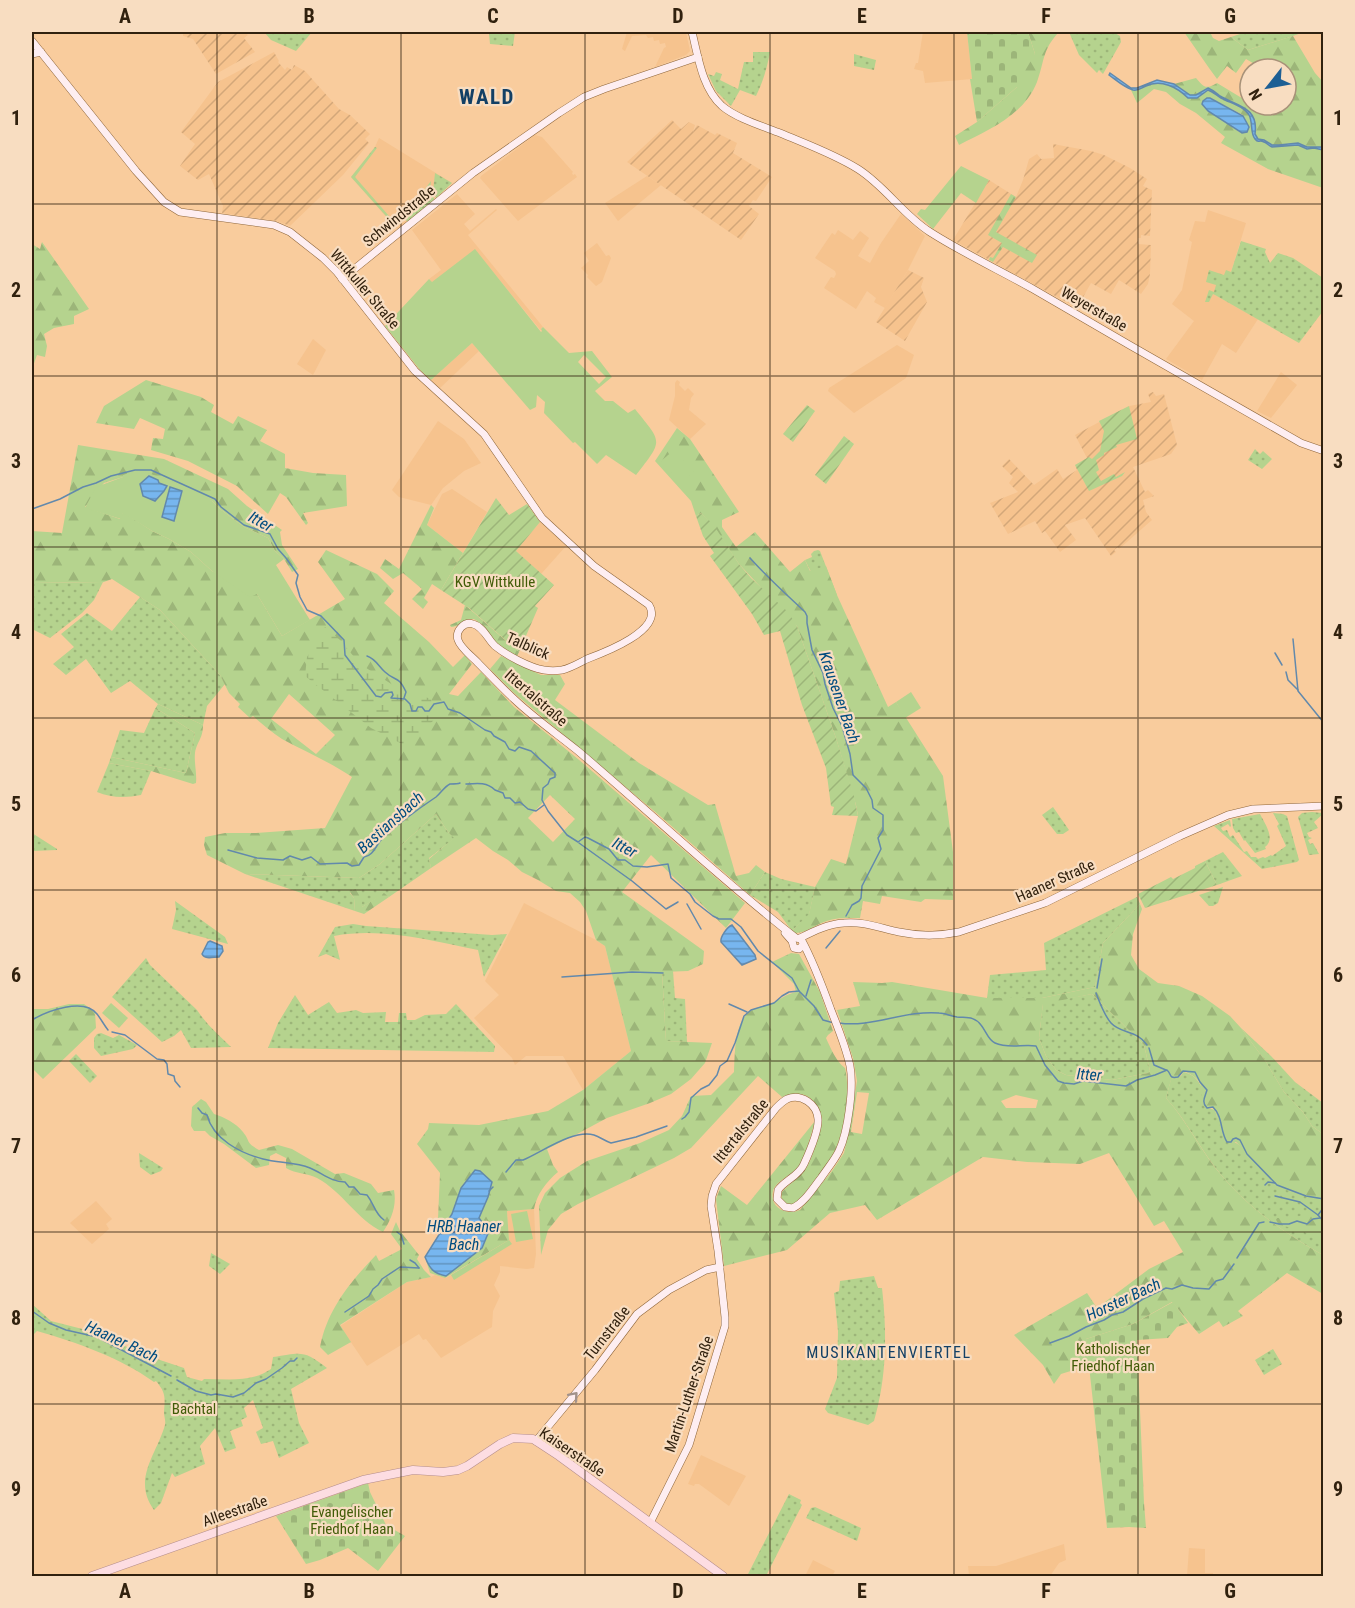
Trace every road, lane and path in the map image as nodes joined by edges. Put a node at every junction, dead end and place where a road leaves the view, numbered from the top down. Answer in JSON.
{"nodes":[{"id":1,"x":692,"y":32,"type":"edge"},
{"id":2,"x":32,"y":41,"type":"edge"},
{"id":3,"x":41,"y":52,"type":"junction"},
{"id":4,"x":32,"y":54,"type":"edge"},
{"id":5,"x":698,"y":57,"type":"junction"},
{"id":6,"x":342,"y":279,"type":"junction"},
{"id":7,"x":1323,"y":451,"type":"edge"},
{"id":8,"x":652,"y":609,"type":"joint"},
{"id":9,"x":458,"y":635,"type":"joint"},
{"id":10,"x":1323,"y":806,"type":"edge"},
{"id":11,"x":799,"y":942,"type":"junction"},
{"id":12,"x":720,"y":1266,"type":"junction"},
{"id":13,"x":536,"y":1441,"type":"junction"},
{"id":14,"x":387,"y":1474,"type":"joint"},
{"id":15,"x":650,"y":1523,"type":"junction"},
{"id":16,"x":92,"y":1576,"type":"edge"},
{"id":17,"x":723,"y":1576,"type":"edge"}],
"edges":[{"from":1,"to":5,"type":"main road","name":"Weyerstraße"},
{"from":2,"to":3,"type":"main road","name":"Wittkuller Straße"},
{"from":3,"to":4,"type":"main road"},
{"from":3,"to":6,"type":"main road","name":"Wittkuller Straße"},
{"from":5,"to":6,"type":"main road","name":"Schwindstraße"},
{"from":5,"to":7,"type":"main road","name":"Weyerstraße"},
{"from":6,"to":8,"type":"main road","name":"Wittkuller Straße"},
{"from":8,"to":9,"type":"main road","name":"Talblick"},
{"from":9,"to":11,"type":"main road","name":"Ittertalstraße"},
{"from":10,"to":11,"type":"main road","name":"Haaner Straße"},
{"from":11,"to":12,"type":"main road","name":"Ittertalstraße"},
{"from":13,"to":12,"type":"main road","name":"Turnstraße","one_way":true},
{"from":12,"to":15,"type":"main road","name":"Martin-Luther-Straße"},
{"from":13,"to":14,"type":"main road","name":"Kaiserstraße"},
{"from":13,"to":15,"type":"main road","name":"Kaiserstraße"},
{"from":14,"to":16,"type":"main road","name":"Alleestraße"},
{"from":15,"to":17,"type":"main road","name":"Kaiserstraße"}]}
